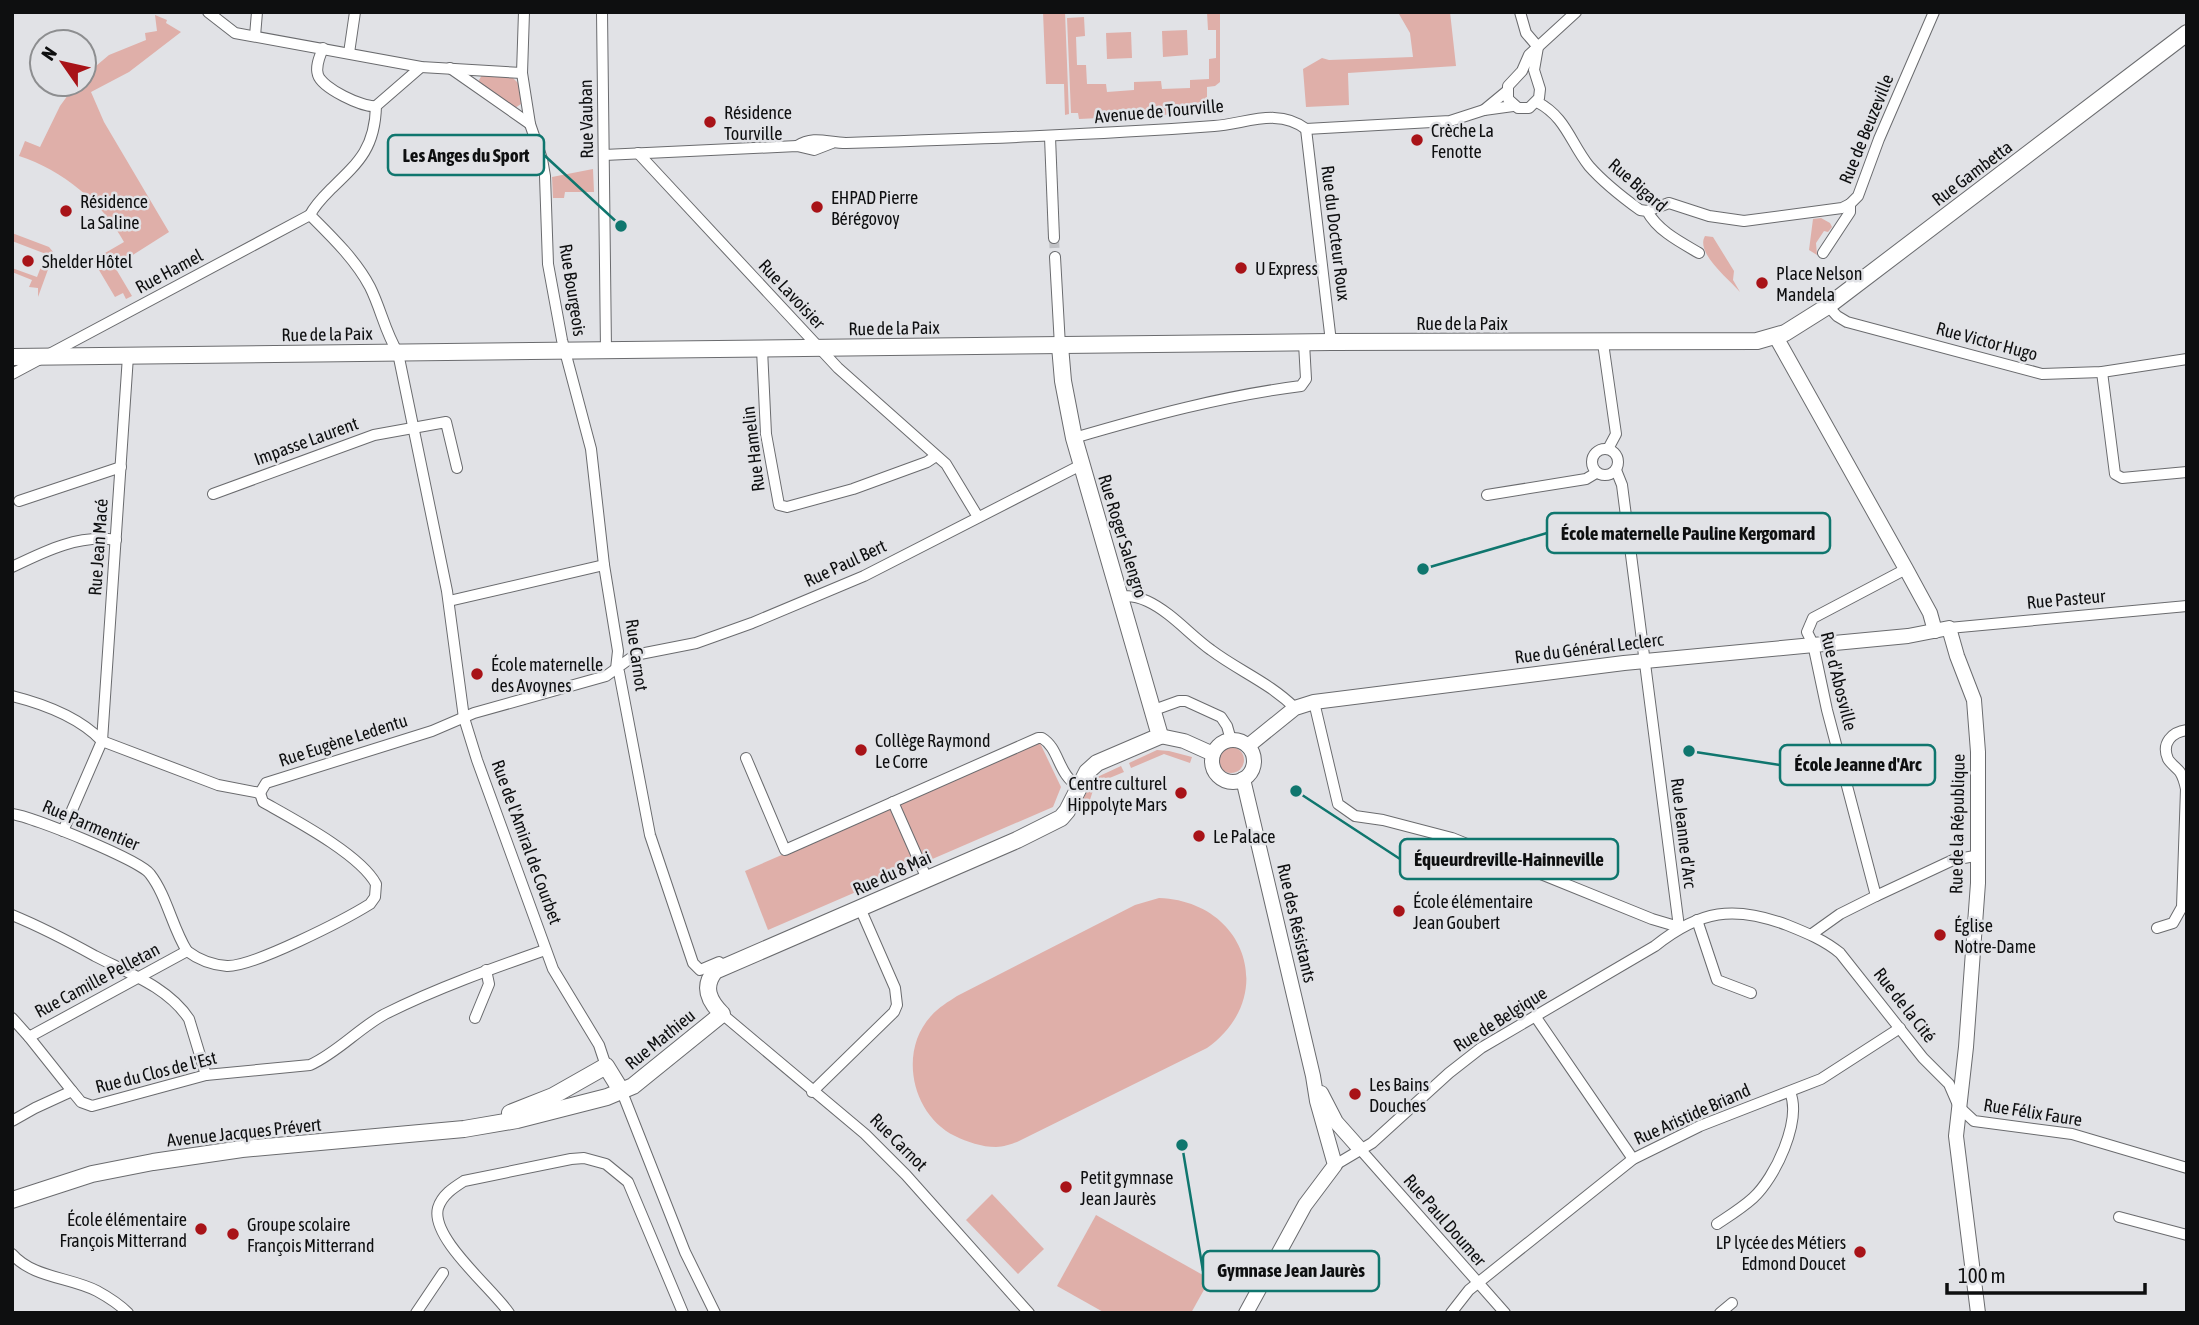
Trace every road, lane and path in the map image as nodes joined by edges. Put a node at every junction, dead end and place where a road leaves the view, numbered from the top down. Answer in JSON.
{"nodes":[{"id":1,"x":208,"y":12,"type":"edge"},
{"id":2,"x":257,"y":12,"type":"edge"},
{"id":3,"x":355,"y":12,"type":"edge"},
{"id":4,"x":524,"y":12,"type":"edge"},
{"id":5,"x":602,"y":12,"type":"edge"},
{"id":6,"x":1521,"y":12,"type":"edge"},
{"id":7,"x":1576,"y":12,"type":"edge"},
{"id":8,"x":1934,"y":12,"type":"edge"},
{"id":9,"x":2187,"y":33,"type":"edge"},
{"id":10,"x":255,"y":36,"type":"junction"},
{"id":11,"x":1538,"y":47,"type":"junction"},
{"id":12,"x":323,"y":48,"type":"junction"},
{"id":13,"x":349,"y":53,"type":"junction"},
{"id":14,"x":422,"y":66,"type":"junction"},
{"id":15,"x":450,"y":68,"type":"junction"},
{"id":16,"x":522,"y":73,"type":"junction"},
{"id":17,"x":1518,"y":77,"type":"junction"},
{"id":18,"x":1538,"y":85,"type":"junction"},
{"id":19,"x":1507,"y":91,"type":"junction"},
{"id":20,"x":1537,"y":102,"type":"junction"},
{"id":21,"x":376,"y":106,"type":"junction"},
{"id":22,"x":1513,"y":106,"type":"junction"},
{"id":23,"x":1484,"y":110,"type":"junction"},
{"id":24,"x":530,"y":124,"type":"junction"},
{"id":25,"x":1306,"y":129,"type":"junction"},
{"id":26,"x":1049,"y":137,"type":"junction"},
{"id":27,"x":638,"y":153,"type":"junction"},
{"id":28,"x":604,"y":155,"type":"junction"},
{"id":29,"x":1850,"y":204,"type":"junction"},
{"id":30,"x":1647,"y":211,"type":"junction"},
{"id":31,"x":310,"y":215,"type":"junction"},
{"id":32,"x":1054,"y":238,"type":"tunnel mouth"},
{"id":33,"x":1699,"y":253,"type":"dead end"},
{"id":34,"x":1823,"y":253,"type":"dead end"},
{"id":35,"x":1055,"y":257,"type":"tunnel mouth"},
{"id":36,"x":1828,"y":306,"type":"junction"},
{"id":37,"x":1776,"y":337,"type":"junction"},
{"id":38,"x":1331,"y":342,"type":"junction"},
{"id":39,"x":1304,"y":343,"type":"junction"},
{"id":40,"x":1604,"y":343,"type":"junction"},
{"id":41,"x":1060,"y":346,"type":"junction"},
{"id":42,"x":818,"y":348,"type":"junction"},
{"id":43,"x":762,"y":349,"type":"junction"},
{"id":44,"x":565,"y":351,"type":"junction"},
{"id":45,"x":606,"y":351,"type":"junction"},
{"id":46,"x":398,"y":353,"type":"junction"},
{"id":47,"x":45,"y":356,"type":"junction"},
{"id":48,"x":128,"y":356,"type":"junction"},
{"id":49,"x":12,"y":357,"type":"edge"},
{"id":50,"x":2187,"y":359,"type":"edge"},
{"id":51,"x":2102,"y":372,"type":"junction"},
{"id":52,"x":12,"y":374,"type":"edge"},
{"id":53,"x":414,"y":428,"type":"junction"},
{"id":54,"x":1074,"y":438,"type":"junction"},
{"id":55,"x":1608,"y":449,"type":"junction"},
{"id":56,"x":936,"y":456,"type":"junction"},
{"id":57,"x":1081,"y":465,"type":"junction"},
{"id":58,"x":121,"y":467,"type":"junction"},
{"id":59,"x":457,"y":468,"type":"dead end"},
{"id":60,"x":1616,"y":471,"type":"junction"},
{"id":61,"x":1596,"y":472,"type":"junction"},
{"id":62,"x":2187,"y":472,"type":"edge"},
{"id":63,"x":213,"y":494,"type":"dead end"},
{"id":64,"x":1487,"y":495,"type":"dead end"},
{"id":65,"x":19,"y":501,"type":"dead end"},
{"id":66,"x":978,"y":517,"type":"junction"},
{"id":67,"x":116,"y":540,"type":"junction"},
{"id":68,"x":604,"y":565,"type":"junction"},
{"id":69,"x":12,"y":567,"type":"edge"},
{"id":70,"x":1906,"y":569,"type":"junction"},
{"id":71,"x":1121,"y":597,"type":"junction"},
{"id":72,"x":449,"y":601,"type":"junction"},
{"id":73,"x":2187,"y":606,"type":"edge"},
{"id":74,"x":1942,"y":630,"type":"junction"},
{"id":75,"x":1812,"y":644,"type":"junction"},
{"id":76,"x":1644,"y":660,"type":"junction"},
{"id":77,"x":616,"y":668,"type":"junction"},
{"id":78,"x":12,"y":696,"type":"edge"},
{"id":79,"x":1314,"y":702,"type":"junction"},
{"id":80,"x":1296,"y":708,"type":"junction"},
{"id":81,"x":1154,"y":710,"type":"junction"},
{"id":82,"x":464,"y":718,"type":"junction"},
{"id":83,"x":2187,"y":730,"type":"edge"},
{"id":84,"x":1160,"y":736,"type":"junction"},
{"id":85,"x":1231,"y":740,"type":"junction"},
{"id":86,"x":102,"y":741,"type":"junction"},
{"id":87,"x":1248,"y":747,"type":"junction"},
{"id":88,"x":1213,"y":754,"type":"junction"},
{"id":89,"x":746,"y":758,"type":"dead end"},
{"id":90,"x":1243,"y":779,"type":"junction"},
{"id":91,"x":1079,"y":787,"type":"junction"},
{"id":92,"x":260,"y":793,"type":"junction"},
{"id":93,"x":893,"y":802,"type":"junction"},
{"id":94,"x":12,"y":814,"type":"edge"},
{"id":95,"x":63,"y":831,"type":"junction"},
{"id":96,"x":1980,"y":855,"type":"junction"},
{"id":97,"x":927,"y":879,"type":"junction"},
{"id":98,"x":1876,"y":896,"type":"junction"},
{"id":99,"x":860,"y":908,"type":"junction"},
{"id":100,"x":12,"y":915,"type":"edge"},
{"id":101,"x":1697,"y":920,"type":"junction"},
{"id":102,"x":1679,"y":927,"type":"junction"},
{"id":103,"x":2157,"y":928,"type":"dead end"},
{"id":104,"x":1812,"y":934,"type":"junction"},
{"id":105,"x":545,"y":950,"type":"junction"},
{"id":106,"x":187,"y":951,"type":"junction"},
{"id":107,"x":726,"y":967,"type":"junction"},
{"id":108,"x":486,"y":970,"type":"junction"},
{"id":109,"x":139,"y":978,"type":"junction"},
{"id":110,"x":708,"y":980,"type":"joint"},
{"id":111,"x":1751,"y":993,"type":"dead end"},
{"id":112,"x":722,"y":1014,"type":"junction"},
{"id":113,"x":1535,"y":1016,"type":"junction"},
{"id":114,"x":12,"y":1018,"type":"edge"},
{"id":115,"x":475,"y":1018,"type":"dead end"},
{"id":116,"x":1900,"y":1028,"type":"junction"},
{"id":117,"x":29,"y":1037,"type":"junction"},
{"id":118,"x":606,"y":1066,"type":"junction"},
{"id":119,"x":206,"y":1075,"type":"junction"},
{"id":120,"x":1313,"y":1076,"type":"junction"},
{"id":121,"x":72,"y":1091,"type":"junction"},
{"id":122,"x":622,"y":1092,"type":"junction"},
{"id":123,"x":812,"y":1092,"type":"junction"},
{"id":124,"x":1790,"y":1092,"type":"junction"},
{"id":125,"x":1959,"y":1107,"type":"junction"},
{"id":126,"x":12,"y":1121,"type":"edge"},
{"id":127,"x":485,"y":1125,"type":"junction"},
{"id":128,"x":1360,"y":1149,"type":"junction"},
{"id":129,"x":1633,"y":1159,"type":"junction"},
{"id":130,"x":1335,"y":1166,"type":"junction"},
{"id":131,"x":2187,"y":1168,"type":"edge"},
{"id":132,"x":12,"y":1200,"type":"edge"},
{"id":133,"x":2119,"y":1217,"type":"dead end"},
{"id":134,"x":1717,"y":1224,"type":"dead end"},
{"id":135,"x":2187,"y":1235,"type":"edge"},
{"id":136,"x":12,"y":1254,"type":"edge"},
{"id":137,"x":443,"y":1273,"type":"dead end"},
{"id":138,"x":1477,"y":1283,"type":"junction"},
{"id":139,"x":1732,"y":1303,"type":"dead end"},
{"id":140,"x":128,"y":1313,"type":"edge"},
{"id":141,"x":416,"y":1313,"type":"edge"},
{"id":142,"x":509,"y":1313,"type":"edge"},
{"id":143,"x":683,"y":1313,"type":"edge"},
{"id":144,"x":715,"y":1313,"type":"edge"},
{"id":145,"x":1029,"y":1313,"type":"edge"},
{"id":146,"x":1246,"y":1313,"type":"edge"},
{"id":147,"x":1451,"y":1313,"type":"edge"},
{"id":148,"x":1505,"y":1313,"type":"edge"},
{"id":149,"x":1720,"y":1313,"type":"edge"},
{"id":150,"x":1978,"y":1313,"type":"edge"}],
"edges":[{"from":1,"to":10,"type":"street"},
{"from":2,"to":10,"type":"street"},
{"from":3,"to":13,"type":"street"},
{"from":4,"to":16,"type":"street","name":"Rue Bourgeois"},
{"from":5,"to":28,"type":"street","name":"Rue Vauban"},
{"from":6,"to":11,"type":"street"},
{"from":7,"to":11,"type":"street"},
{"from":8,"to":29,"type":"street","name":"Rue de Beuzeville"},
{"from":9,"to":36,"type":"main road","name":"Rue Gambetta"},
{"from":10,"to":12,"type":"street"},
{"from":11,"to":17,"type":"street"},
{"from":11,"to":18,"type":"street"},
{"from":12,"to":13,"type":"street"},
{"from":12,"to":21,"type":"street"},
{"from":13,"to":14,"type":"street"},
{"from":14,"to":15,"type":"street"},
{"from":14,"to":21,"type":"street"},
{"from":15,"to":16,"type":"street"},
{"from":15,"to":24,"type":"street"},
{"from":16,"to":24,"type":"street","name":"Rue Bourgeois"},
{"from":17,"to":18,"type":"street"},
{"from":17,"to":19,"type":"street"},
{"from":18,"to":20,"type":"street"},
{"from":19,"to":22,"type":"street"},
{"from":19,"to":23,"type":"street","name":"Avenue de Tourville"},
{"from":20,"to":22,"type":"street"},
{"from":20,"to":30,"type":"street","name":"Rue Bigard"},
{"from":21,"to":31,"type":"street"},
{"from":22,"to":23,"type":"street","name":"Avenue de Tourville"},
{"from":23,"to":25,"type":"street","name":"Avenue de Tourville"},
{"from":24,"to":44,"type":"street","name":"Rue Bourgeois"},
{"from":25,"to":26,"type":"street","name":"Avenue de Tourville"},
{"from":25,"to":38,"type":"street","name":"Rue du Docteur Roux"},
{"from":26,"to":27,"type":"street","name":"Avenue de Tourville"},
{"from":26,"to":32,"type":"street"},
{"from":27,"to":28,"type":"street","name":"Avenue de Tourville"},
{"from":27,"to":42,"type":"street","name":"Rue Lavoisier"},
{"from":28,"to":45,"type":"street","name":"Rue Vauban"},
{"from":29,"to":30,"type":"street"},
{"from":29,"to":34,"type":"street","name":"Rue de Beuzeville"},
{"from":30,"to":33,"type":"street","name":"Rue Bigard"},
{"from":31,"to":46,"type":"street","name":"Rue de l'Amiral de Courbet"},
{"from":31,"to":47,"type":"street","name":"Rue Hamel"},
{"from":35,"to":41,"type":"street"},
{"from":36,"to":37,"type":"main road","name":"Rue Gambetta"},
{"from":36,"to":51,"type":"street","name":"Rue Victor Hugo"},
{"from":37,"to":40,"type":"main road","name":"Rue de la Paix"},
{"from":37,"to":70,"type":"street","name":"Rue de la République"},
{"from":38,"to":39,"type":"main road","name":"Rue de la Paix"},
{"from":38,"to":40,"type":"main road","name":"Rue de la Paix"},
{"from":39,"to":41,"type":"main road","name":"Rue de la Paix"},
{"from":39,"to":54,"type":"street"},
{"from":40,"to":55,"type":"street"},
{"from":41,"to":42,"type":"main road","name":"Rue de la Paix"},
{"from":41,"to":54,"type":"main road","name":"Rue Roger Salengro"},
{"from":42,"to":43,"type":"main road","name":"Rue de la Paix"},
{"from":42,"to":56,"type":"street","name":"Rue Lavoisier"},
{"from":43,"to":45,"type":"main road","name":"Rue de la Paix"},
{"from":43,"to":56,"type":"street","name":"Rue Hamelin"},
{"from":44,"to":45,"type":"main road","name":"Rue de la Paix"},
{"from":44,"to":46,"type":"main road","name":"Rue de la Paix"},
{"from":44,"to":68,"type":"street","name":"Rue Carnot"},
{"from":46,"to":48,"type":"main road","name":"Rue de la Paix"},
{"from":46,"to":53,"type":"street","name":"Rue de l'Amiral de Courbet"},
{"from":47,"to":48,"type":"main road","name":"Rue de la Paix"},
{"from":47,"to":49,"type":"main road","name":"Rue de la Paix"},
{"from":47,"to":52,"type":"street","name":"Rue Hamel"},
{"from":48,"to":58,"type":"street","name":"Rue Jean Macé"},
{"from":50,"to":51,"type":"street","name":"Rue Victor Hugo"},
{"from":51,"to":62,"type":"street"},
{"from":53,"to":59,"type":"street","name":"Impasse Laurent"},
{"from":53,"to":63,"type":"street","name":"Impasse Laurent"},
{"from":53,"to":72,"type":"street","name":"Rue de l'Amiral de Courbet"},
{"from":54,"to":57,"type":"main road","name":"Rue Roger Salengro"},
{"from":55,"to":60,"type":"street"},
{"from":55,"to":61,"type":"street"},
{"from":56,"to":66,"type":"street","name":"Rue Lavoisier"},
{"from":57,"to":66,"type":"street","name":"Rue Paul Bert"},
{"from":57,"to":71,"type":"main road","name":"Rue Roger Salengro"},
{"from":58,"to":65,"type":"street"},
{"from":58,"to":67,"type":"street","name":"Rue Jean Macé"},
{"from":60,"to":61,"type":"street"},
{"from":60,"to":76,"type":"street","name":"Rue Jeanne d'Arc"},
{"from":61,"to":64,"type":"street"},
{"from":66,"to":77,"type":"street","name":"Rue Paul Bert"},
{"from":67,"to":69,"type":"street"},
{"from":67,"to":86,"type":"street","name":"Rue Jean Macé"},
{"from":68,"to":72,"type":"street"},
{"from":68,"to":77,"type":"street","name":"Rue Carnot"},
{"from":70,"to":74,"type":"street","name":"Rue de la République"},
{"from":70,"to":75,"type":"street","name":"Rue d'Abosville"},
{"from":71,"to":80,"type":"street"},
{"from":71,"to":81,"type":"main road","name":"Rue Roger Salengro"},
{"from":72,"to":82,"type":"street","name":"Rue de l'Amiral de Courbet"},
{"from":73,"to":74,"type":"street","name":"Rue Pasteur"},
{"from":74,"to":75,"type":"street","name":"Rue du Général Leclerc"},
{"from":74,"to":96,"type":"street","name":"Rue de la République"},
{"from":75,"to":76,"type":"street","name":"Rue du Général Leclerc"},
{"from":75,"to":98,"type":"street","name":"Rue d'Abosville"},
{"from":76,"to":79,"type":"street","name":"Rue du Général Leclerc"},
{"from":76,"to":102,"type":"street","name":"Rue Jeanne d'Arc"},
{"from":77,"to":82,"type":"street","name":"Rue Eugène Ledentu"},
{"from":77,"to":107,"type":"street","name":"Rue Carnot"},
{"from":78,"to":86,"type":"street"},
{"from":79,"to":80,"type":"street","name":"Rue du Général Leclerc"},
{"from":79,"to":102,"type":"street"},
{"from":80,"to":87,"type":"street","name":"Rue du Général Leclerc"},
{"from":81,"to":84,"type":"main road","name":"Rue Roger Salengro"},
{"from":81,"to":85,"type":"street"},
{"from":82,"to":92,"type":"street","name":"Rue Eugène Ledentu"},
{"from":82,"to":105,"type":"street","name":"Rue de l'Amiral de Courbet"},
{"from":83,"to":103,"type":"street"},
{"from":84,"to":88,"type":"street"},
{"from":84,"to":91,"type":"main road","name":"Rue du 8 Mai"},
{"from":85,"to":87,"type":"street"},
{"from":85,"to":88,"type":"street"},
{"from":86,"to":92,"type":"street"},
{"from":86,"to":95,"type":"street","name":"Rue Jean Macé"},
{"from":87,"to":90,"type":"street"},
{"from":88,"to":90,"type":"street"},
{"from":89,"to":93,"type":"street"},
{"from":90,"to":120,"type":"street","name":"Rue des Résistants"},
{"from":91,"to":93,"type":"street"},
{"from":91,"to":97,"type":"main road","name":"Rue du 8 Mai"},
{"from":92,"to":106,"type":"street","name":"Rue Camille Pelletan"},
{"from":93,"to":97,"type":"street"},
{"from":94,"to":95,"type":"street","name":"Rue Parmentier"},
{"from":95,"to":106,"type":"street","name":"Rue Parmentier"},
{"from":96,"to":98,"type":"street"},
{"from":96,"to":125,"type":"street","name":"Rue de la République"},
{"from":97,"to":99,"type":"main road","name":"Rue du 8 Mai"},
{"from":98,"to":104,"type":"street"},
{"from":99,"to":107,"type":"main road","name":"Rue du 8 Mai"},
{"from":99,"to":123,"type":"street"},
{"from":100,"to":109,"type":"street"},
{"from":101,"to":102,"type":"street","name":"Rue de Belgique"},
{"from":101,"to":104,"type":"street","name":"Rue de Belgique"},
{"from":101,"to":111,"type":"street"},
{"from":102,"to":113,"type":"street","name":"Rue de Belgique"},
{"from":104,"to":116,"type":"street","name":"Rue de la Cité"},
{"from":105,"to":108,"type":"street","name":"Rue du Clos de l'Est"},
{"from":105,"to":118,"type":"street","name":"Rue de l'Amiral de Courbet"},
{"from":106,"to":109,"type":"street","name":"Rue Camille Pelletan"},
{"from":107,"to":110,"type":"main road","name":"Rue du 8 Mai"},
{"from":108,"to":115,"type":"street"},
{"from":108,"to":119,"type":"street","name":"Rue du Clos de l'Est"},
{"from":109,"to":117,"type":"street","name":"Rue Camille Pelletan"},
{"from":109,"to":119,"type":"street"},
{"from":110,"to":112,"type":"main road","name":"Rue Carnot"},
{"from":112,"to":122,"type":"main road","name":"Rue Mathieu"},
{"from":112,"to":123,"type":"street","name":"Rue Carnot"},
{"from":113,"to":128,"type":"street","name":"Rue de Belgique"},
{"from":113,"to":129,"type":"street"},
{"from":114,"to":117,"type":"street","name":"Rue Camille Pelletan"},
{"from":116,"to":124,"type":"street","name":"Rue Aristide Briand"},
{"from":116,"to":125,"type":"street","name":"Rue de la Cité"},
{"from":117,"to":121,"type":"street","name":"Rue Camille Pelletan"},
{"from":118,"to":122,"type":"main road","name":"Rue de l'Amiral de Courbet"},
{"from":118,"to":127,"type":"main road"},
{"from":119,"to":121,"type":"street","name":"Rue du Clos de l'Est"},
{"from":120,"to":128,"type":"street","name":"Rue des Résistants"},
{"from":120,"to":130,"type":"street","name":"Rue des Résistants"},
{"from":121,"to":126,"type":"street","name":"Rue du Clos de l'Est"},
{"from":122,"to":127,"type":"main road"},
{"from":122,"to":144,"type":"street","name":"Rue de l'Amiral de Courbet"},
{"from":123,"to":145,"type":"street","name":"Rue Carnot"},
{"from":124,"to":129,"type":"street","name":"Rue Aristide Briand"},
{"from":124,"to":134,"type":"street"},
{"from":125,"to":131,"type":"street","name":"Rue Félix Faure"},
{"from":125,"to":150,"type":"street","name":"Rue de la République"},
{"from":127,"to":132,"type":"main road","name":"Avenue Jacques Prévert"},
{"from":128,"to":130,"type":"street","name":"Rue de Belgique"},
{"from":128,"to":138,"type":"street","name":"Rue Paul Doumer"},
{"from":129,"to":138,"type":"street","name":"Rue Aristide Briand"},
{"from":130,"to":146,"type":"street"},
{"from":133,"to":135,"type":"street"},
{"from":136,"to":140,"type":"street"},
{"from":137,"to":141,"type":"street"},
{"from":138,"to":147,"type":"street","name":"Rue Aristide Briand"},
{"from":138,"to":148,"type":"street","name":"Rue Paul Doumer"},
{"from":139,"to":149,"type":"street"},
{"from":142,"to":143,"type":"street"}]}
